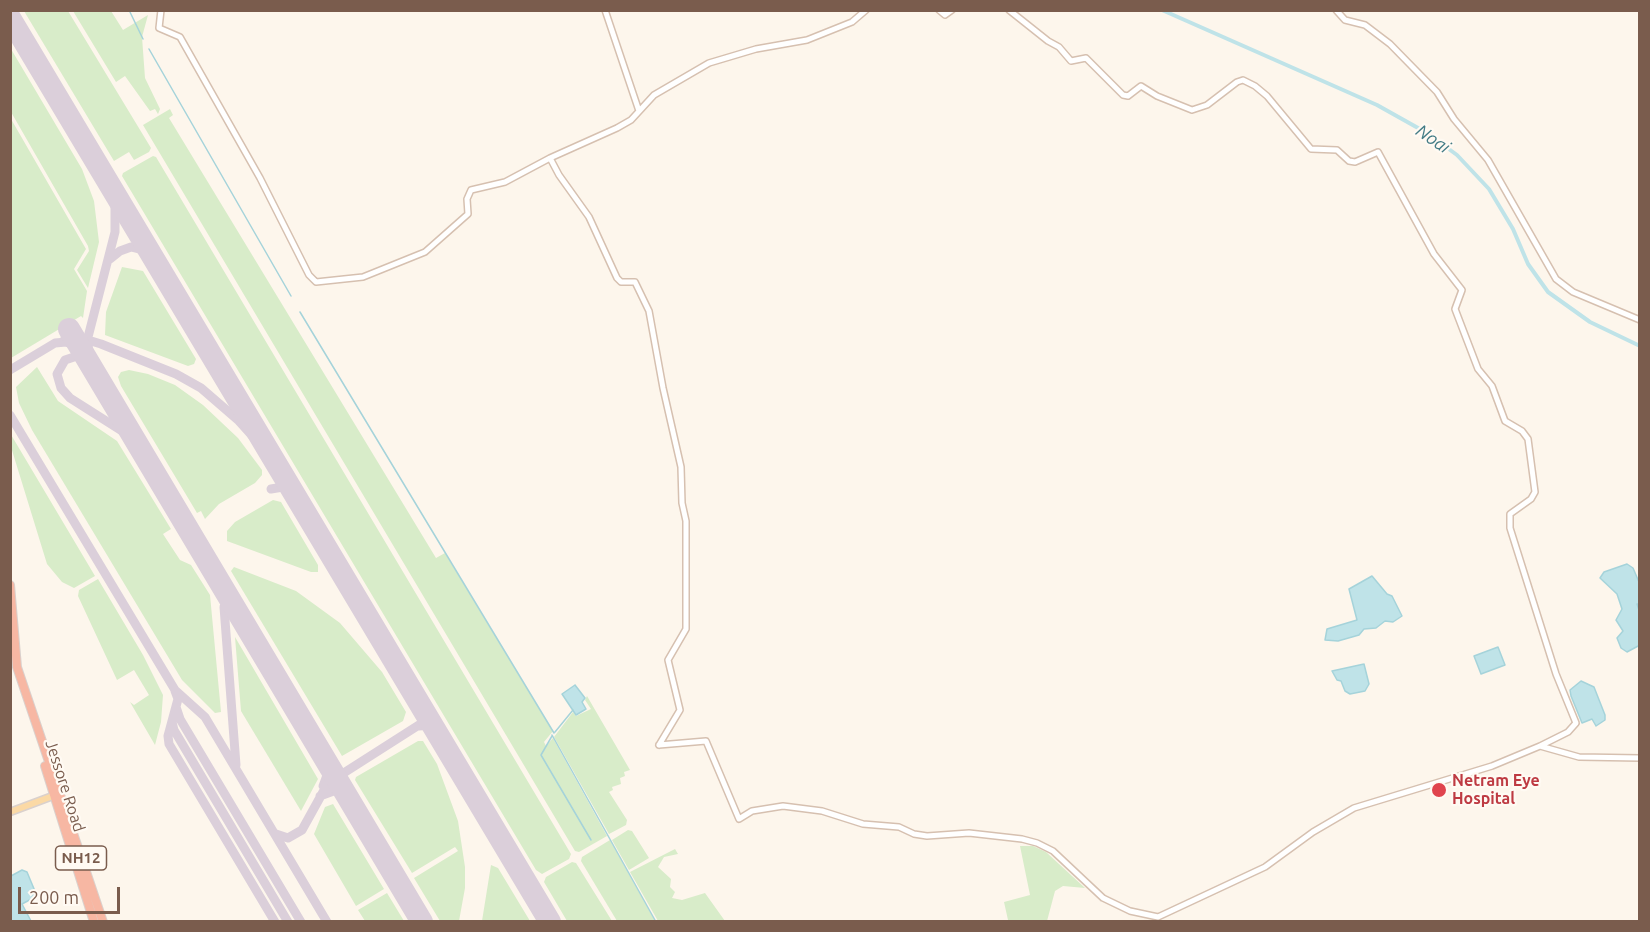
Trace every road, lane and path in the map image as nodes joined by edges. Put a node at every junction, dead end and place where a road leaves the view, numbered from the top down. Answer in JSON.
{"nodes":[{"id":1,"x":161,"y":10,"type":"edge"},
{"id":2,"x":605,"y":10,"type":"edge"},
{"id":3,"x":866,"y":10,"type":"edge"},
{"id":4,"x":939,"y":10,"type":"edge"},
{"id":5,"x":952,"y":10,"type":"edge"},
{"id":6,"x":1009,"y":10,"type":"edge"},
{"id":7,"x":1336,"y":10,"type":"edge"},
{"id":8,"x":639,"y":111,"type":"junction"},
{"id":9,"x":550,"y":158,"type":"junction"},
{"id":10,"x":1640,"y":320,"type":"edge"},
{"id":11,"x":10,"y":585,"type":"edge"},
{"id":12,"x":10,"y":658,"type":"edge"},
{"id":13,"x":1540,"y":746,"type":"junction"},
{"id":14,"x":1640,"y":758,"type":"edge"},
{"id":15,"x":58,"y":794,"type":"junction"},
{"id":16,"x":10,"y":812,"type":"edge"},
{"id":17,"x":1146,"y":919,"type":"edge"},
{"id":18,"x":94,"y":921,"type":"edge"},
{"id":19,"x":102,"y":921,"type":"edge"}],
"edges":[{"from":1,"to":9,"type":"street"},
{"from":2,"to":8,"type":"street"},
{"from":3,"to":8,"type":"street"},
{"from":4,"to":5,"type":"street"},
{"from":6,"to":13,"type":"street"},
{"from":7,"to":10,"type":"street"},
{"from":8,"to":9,"type":"street"},
{"from":9,"to":17,"type":"street"},
{"from":11,"to":15,"type":"highway","number":"NH12"},
{"from":12,"to":15,"type":"highway","name":"Jessore Road","number":"NH12"},
{"from":13,"to":14,"type":"street"},
{"from":13,"to":17,"type":"street"},
{"from":15,"to":16,"type":"main road"},
{"from":15,"to":18,"type":"highway","name":"Jessore Road","number":"NH12"},
{"from":15,"to":19,"type":"highway","number":"NH12"}]}
